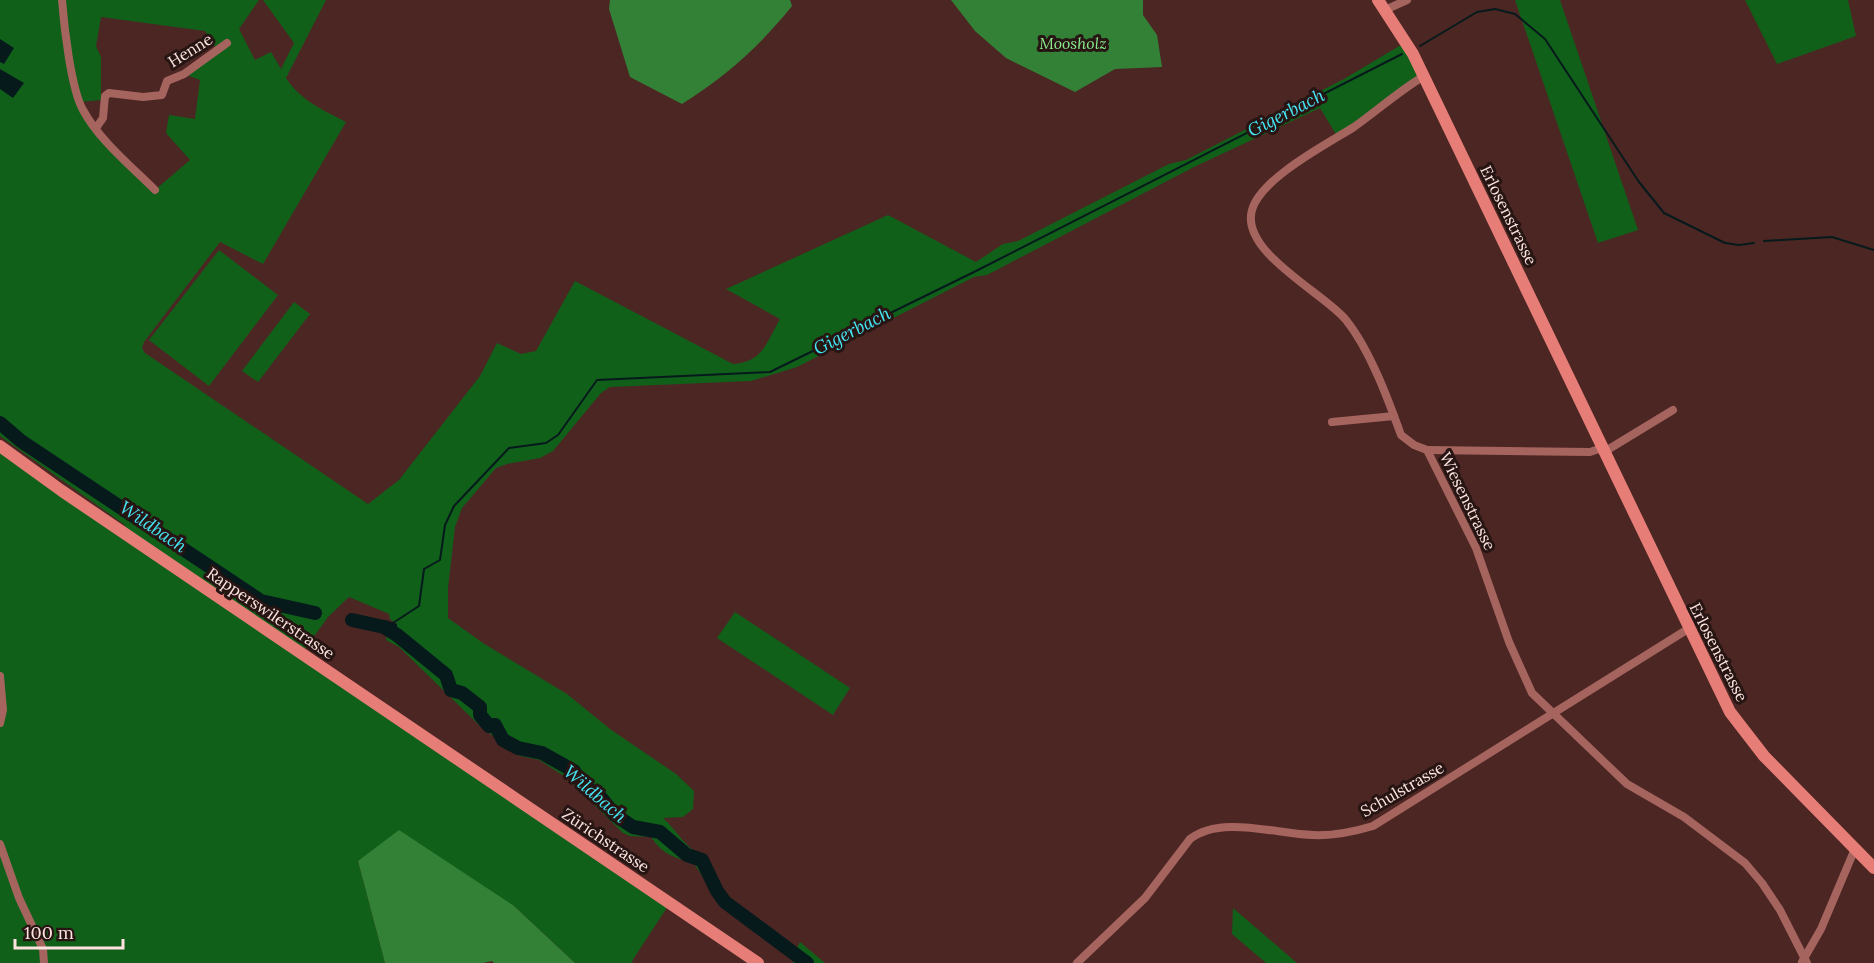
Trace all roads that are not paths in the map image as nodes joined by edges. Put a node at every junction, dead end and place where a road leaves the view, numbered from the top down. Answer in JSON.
{"nodes":[{"id":1,"x":62,"y":0,"type":"edge"},
{"id":2,"x":1407,"y":0,"type":"edge"},
{"id":3,"x":1381,"y":5,"type":"edge"},
{"id":4,"x":227,"y":43,"type":"dead end"},
{"id":5,"x":1424,"y":76,"type":"junction"},
{"id":6,"x":96,"y":128,"type":"junction"},
{"id":7,"x":155,"y":190,"type":"dead end"},
{"id":8,"x":1673,"y":410,"type":"dead end"},
{"id":9,"x":1394,"y":416,"type":"junction"},
{"id":10,"x":1332,"y":422,"type":"dead end"},
{"id":11,"x":0,"y":446,"type":"edge"},
{"id":12,"x":1427,"y":450,"type":"junction"},
{"id":13,"x":1603,"y":450,"type":"junction"},
{"id":14,"x":1688,"y":629,"type":"junction"},
{"id":15,"x":0,"y":676,"type":"edge"},
{"id":16,"x":1556,"y":713,"type":"junction"},
{"id":17,"x":0,"y":723,"type":"edge"},
{"id":18,"x":436,"y":744,"type":"joint"},
{"id":19,"x":0,"y":844,"type":"edge"},
{"id":20,"x":1854,"y":851,"type":"junction"},
{"id":21,"x":1874,"y":868,"type":"edge"},
{"id":22,"x":1804,"y":961,"type":"edge"},
{"id":23,"x":44,"y":963,"type":"edge"},
{"id":24,"x":758,"y":963,"type":"edge"},
{"id":25,"x":1077,"y":963,"type":"edge"}],
"edges":[{"from":1,"to":6,"type":"street"},
{"from":2,"to":3,"type":"street"},
{"from":3,"to":5,"type":"street","name":"Erlosenstrasse"},
{"from":4,"to":6,"type":"street","name":"Henne"},
{"from":5,"to":9,"type":"street","name":"Wiesenstrasse"},
{"from":5,"to":13,"type":"street","name":"Erlosenstrasse"},
{"from":6,"to":7,"type":"street"},
{"from":8,"to":13,"type":"street"},
{"from":9,"to":10,"type":"street"},
{"from":9,"to":12,"type":"street","name":"Wiesenstrasse"},
{"from":11,"to":18,"type":"street","name":"Rapperswilerstrasse"},
{"from":12,"to":13,"type":"street"},
{"from":12,"to":16,"type":"street","name":"Wiesenstrasse"},
{"from":13,"to":14,"type":"street","name":"Erlosenstrasse"},
{"from":14,"to":16,"type":"street","name":"Schulstrasse"},
{"from":14,"to":20,"type":"street","name":"Erlosenstrasse"},
{"from":15,"to":17,"type":"street"},
{"from":16,"to":22,"type":"street","name":"Wiesenstrasse"},
{"from":16,"to":25,"type":"street","name":"Schulstrasse"},
{"from":18,"to":24,"type":"street","name":"Zürichstrasse"},
{"from":19,"to":23,"type":"street"},
{"from":20,"to":21,"type":"street","name":"Erlosenstrasse"},
{"from":20,"to":22,"type":"street"}]}
